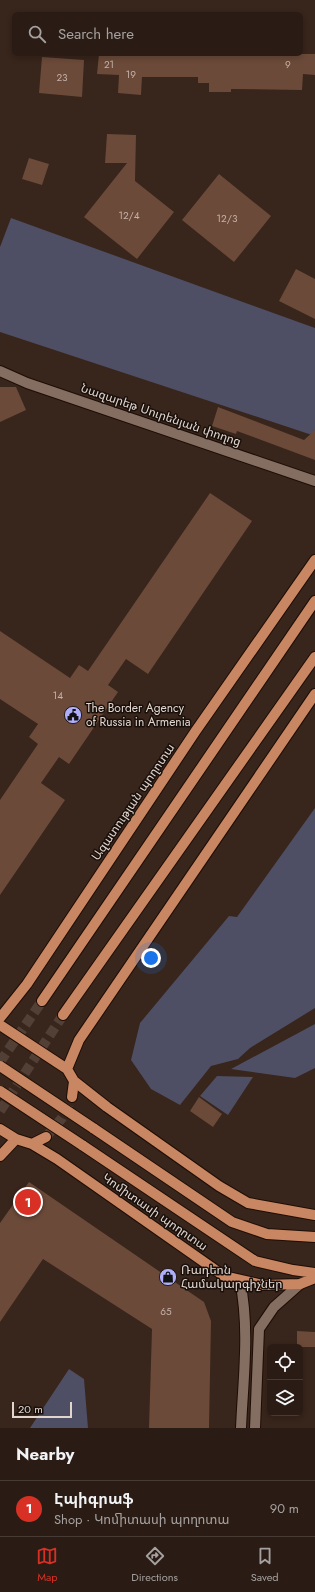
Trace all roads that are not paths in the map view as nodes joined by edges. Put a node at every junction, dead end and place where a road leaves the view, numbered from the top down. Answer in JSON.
{"nodes":[{"id":1,"x":0,"y":371,"type":"edge"},
{"id":2,"x":315,"y":481,"type":"edge"},
{"id":3,"x":315,"y":560,"type":"edge"},
{"id":4,"x":315,"y":601,"type":"edge"},
{"id":5,"x":315,"y":657,"type":"edge"},
{"id":6,"x":315,"y":694,"type":"edge"},
{"id":7,"x":42,"y":1001,"type":"tunnel mouth"},
{"id":8,"x":63,"y":1015,"type":"tunnel mouth"},
{"id":9,"x":0,"y":1018,"type":"edge"},
{"id":10,"x":0,"y":1025,"type":"edge"},
{"id":11,"x":0,"y":1066,"type":"edge"},
{"id":12,"x":67,"y":1069,"type":"junction"},
{"id":13,"x":74,"y":1081,"type":"junction"},
{"id":14,"x":0,"y":1091,"type":"edge"},
{"id":15,"x":72,"y":1097,"type":"tunnel mouth"},
{"id":16,"x":0,"y":1129,"type":"edge"},
{"id":17,"x":46,"y":1137,"type":"tunnel mouth"},
{"id":18,"x":16,"y":1139,"type":"junction"},
{"id":19,"x":32,"y":1144,"type":"junction"},
{"id":20,"x":0,"y":1156,"type":"edge"},
{"id":21,"x":315,"y":1215,"type":"edge"},
{"id":22,"x":315,"y":1237,"type":"edge"},
{"id":23,"x":315,"y":1273,"type":"edge"},
{"id":24,"x":315,"y":1278,"type":"edge"},
{"id":25,"x":240,"y":1281,"type":"junction"},
{"id":26,"x":300,"y":1284,"type":"junction"},
{"id":27,"x":241,"y":1428,"type":"edge"},
{"id":28,"x":254,"y":1428,"type":"edge"}],
"edges":[{"from":1,"to":2,"type":"street","name":"Նազարեթ Սուրենյան փողոց"},
{"from":3,"to":9,"type":"main road","name":"Ազատության պողոտա"},
{"from":4,"to":7,"type":"main road"},
{"from":5,"to":8,"type":"main road"},
{"from":6,"to":12,"type":"main road"},
{"from":10,"to":12,"type":"main road"},
{"from":11,"to":22,"type":"main road","bridge":true},
{"from":12,"to":13,"type":"main road"},
{"from":13,"to":15,"type":"main road"},
{"from":13,"to":21,"type":"main road"},
{"from":14,"to":23,"type":"main road","name":"Կոմիտասի պողոտա","bridge":true},
{"from":16,"to":18,"type":"main road","name":"Կոմիտասի պողոտա"},
{"from":17,"to":19,"type":"main road"},
{"from":18,"to":19,"type":"main road","name":"Կոմիտասի պողոտա"},
{"from":18,"to":20,"type":"main road"},
{"from":19,"to":25,"type":"main road","name":"Կոմիտասի պողոտա"},
{"from":24,"to":26,"type":"main road","name":"Կոմիտասի պողոտա"},
{"from":25,"to":26,"type":"main road","name":"Կոմիտասի պողոտա"},
{"from":25,"to":27,"type":"street"},
{"from":26,"to":28,"type":"street"}]}
